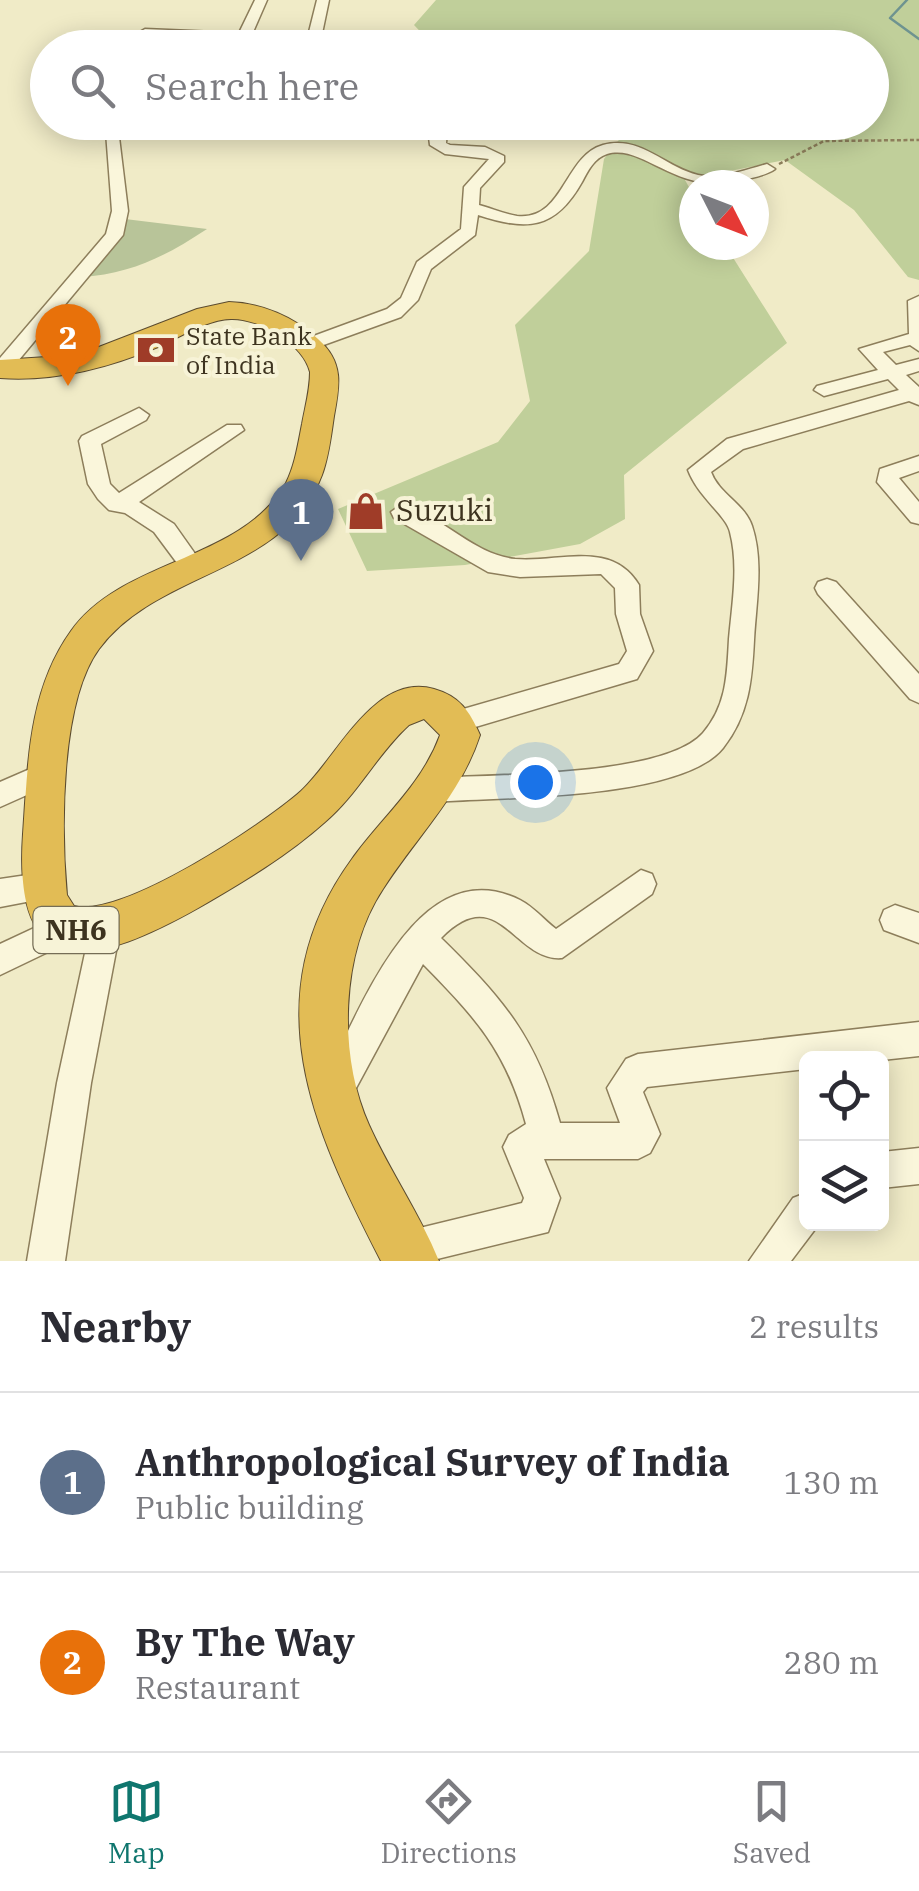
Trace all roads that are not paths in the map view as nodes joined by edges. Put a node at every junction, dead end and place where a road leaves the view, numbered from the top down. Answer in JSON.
{"nodes":[{"id":1,"x":261,"y":0,"type":"edge"},
{"id":2,"x":323,"y":0,"type":"edge"},
{"id":3,"x":246,"y":30,"type":"edge"},
{"id":4,"x":316,"y":30,"type":"edge"},
{"id":5,"x":113,"y":140,"type":"edge"},
{"id":6,"x":439,"y":140,"type":"edge"},
{"id":7,"x":679,"y":172,"type":"edge"},
{"id":8,"x":471,"y":208,"type":"junction"},
{"id":9,"x":916,"y":300,"type":"edge"},
{"id":10,"x":918,"y":342,"type":"edge"},
{"id":11,"x":307,"y":345,"type":"junction"},
{"id":12,"x":919,"y":365,"type":"edge"},
{"id":13,"x":0,"y":369,"type":"edge"},
{"id":14,"x":891,"y":372,"type":"junction"},
{"id":15,"x":824,"y":390,"type":"dead end"},
{"id":16,"x":916,"y":396,"type":"edge"},
{"id":17,"x":139,"y":415,"type":"dead end"},
{"id":18,"x":234,"y":430,"type":"dead end"},
{"id":19,"x":919,"y":463,"type":"edge"},
{"id":20,"x":116,"y":506,"type":"junction"},
{"id":21,"x":402,"y":512,"type":"dead end"},
{"id":22,"x":919,"y":516,"type":"edge"},
{"id":23,"x":191,"y":565,"type":"junction"},
{"id":24,"x":827,"y":588,"type":"dead end"},
{"id":25,"x":919,"y":692,"type":"edge"},
{"id":26,"x":456,"y":722,"type":"junction"},
{"id":27,"x":46,"y":774,"type":"junction"},
{"id":28,"x":434,"y":790,"type":"junction"},
{"id":29,"x":0,"y":795,"type":"edge"},
{"id":30,"x":641,"y":884,"type":"dead end"},
{"id":31,"x":41,"y":887,"type":"junction"},
{"id":32,"x":0,"y":892,"type":"edge"},
{"id":33,"x":64,"y":929,"type":"junction"},
{"id":34,"x":105,"y":930,"type":"junction"},
{"id":35,"x":420,"y":939,"type":"junction"},
{"id":36,"x":0,"y":960,"type":"edge"},
{"id":37,"x":919,"y":1039,"type":"edge"},
{"id":38,"x":334,"y":1096,"type":"junction"},
{"id":39,"x":548,"y":1141,"type":"junction"},
{"id":40,"x":919,"y":1166,"type":"edge"},
{"id":41,"x":889,"y":1169,"type":"edge"},
{"id":42,"x":799,"y":1220,"type":"edge"},
{"id":43,"x":408,"y":1254,"type":"edge"},
{"id":44,"x":46,"y":1261,"type":"edge"},
{"id":45,"x":768,"y":1261,"type":"edge"}],
"edges":[{"from":1,"to":3,"type":"street"},
{"from":2,"to":4,"type":"street"},
{"from":5,"to":13,"type":"street"},
{"from":6,"to":8,"type":"street"},
{"from":7,"to":8,"type":"street"},
{"from":8,"to":11,"type":"street"},
{"from":9,"to":10,"type":"street"},
{"from":10,"to":14,"type":"street"},
{"from":11,"to":13,"type":"highway"},
{"from":11,"to":23,"type":"highway","number":"NH6"},
{"from":12,"to":14,"type":"street"},
{"from":14,"to":15,"type":"street"},
{"from":14,"to":16,"type":"street"},
{"from":16,"to":28,"type":"street"},
{"from":17,"to":20,"type":"street"},
{"from":18,"to":20,"type":"street"},
{"from":19,"to":22,"type":"street"},
{"from":20,"to":23,"type":"street"},
{"from":21,"to":26,"type":"street"},
{"from":23,"to":27,"type":"highway","number":"NH6"},
{"from":24,"to":25,"type":"street"},
{"from":26,"to":28,"type":"highway"},
{"from":26,"to":34,"type":"highway","number":"NH6"},
{"from":27,"to":29,"type":"street"},
{"from":27,"to":31,"type":"highway","number":"NH6"},
{"from":28,"to":38,"type":"highway"},
{"from":30,"to":35,"type":"street"},
{"from":31,"to":32,"type":"street"},
{"from":31,"to":33,"type":"highway","number":"NH6"},
{"from":33,"to":34,"type":"highway","number":"NH6"},
{"from":33,"to":36,"type":"street"},
{"from":34,"to":44,"type":"street"},
{"from":35,"to":38,"type":"street"},
{"from":35,"to":39,"type":"street"},
{"from":37,"to":39,"type":"street"},
{"from":38,"to":43,"type":"highway"},
{"from":39,"to":43,"type":"street"},
{"from":40,"to":41,"type":"street"},
{"from":42,"to":45,"type":"street"}]}
